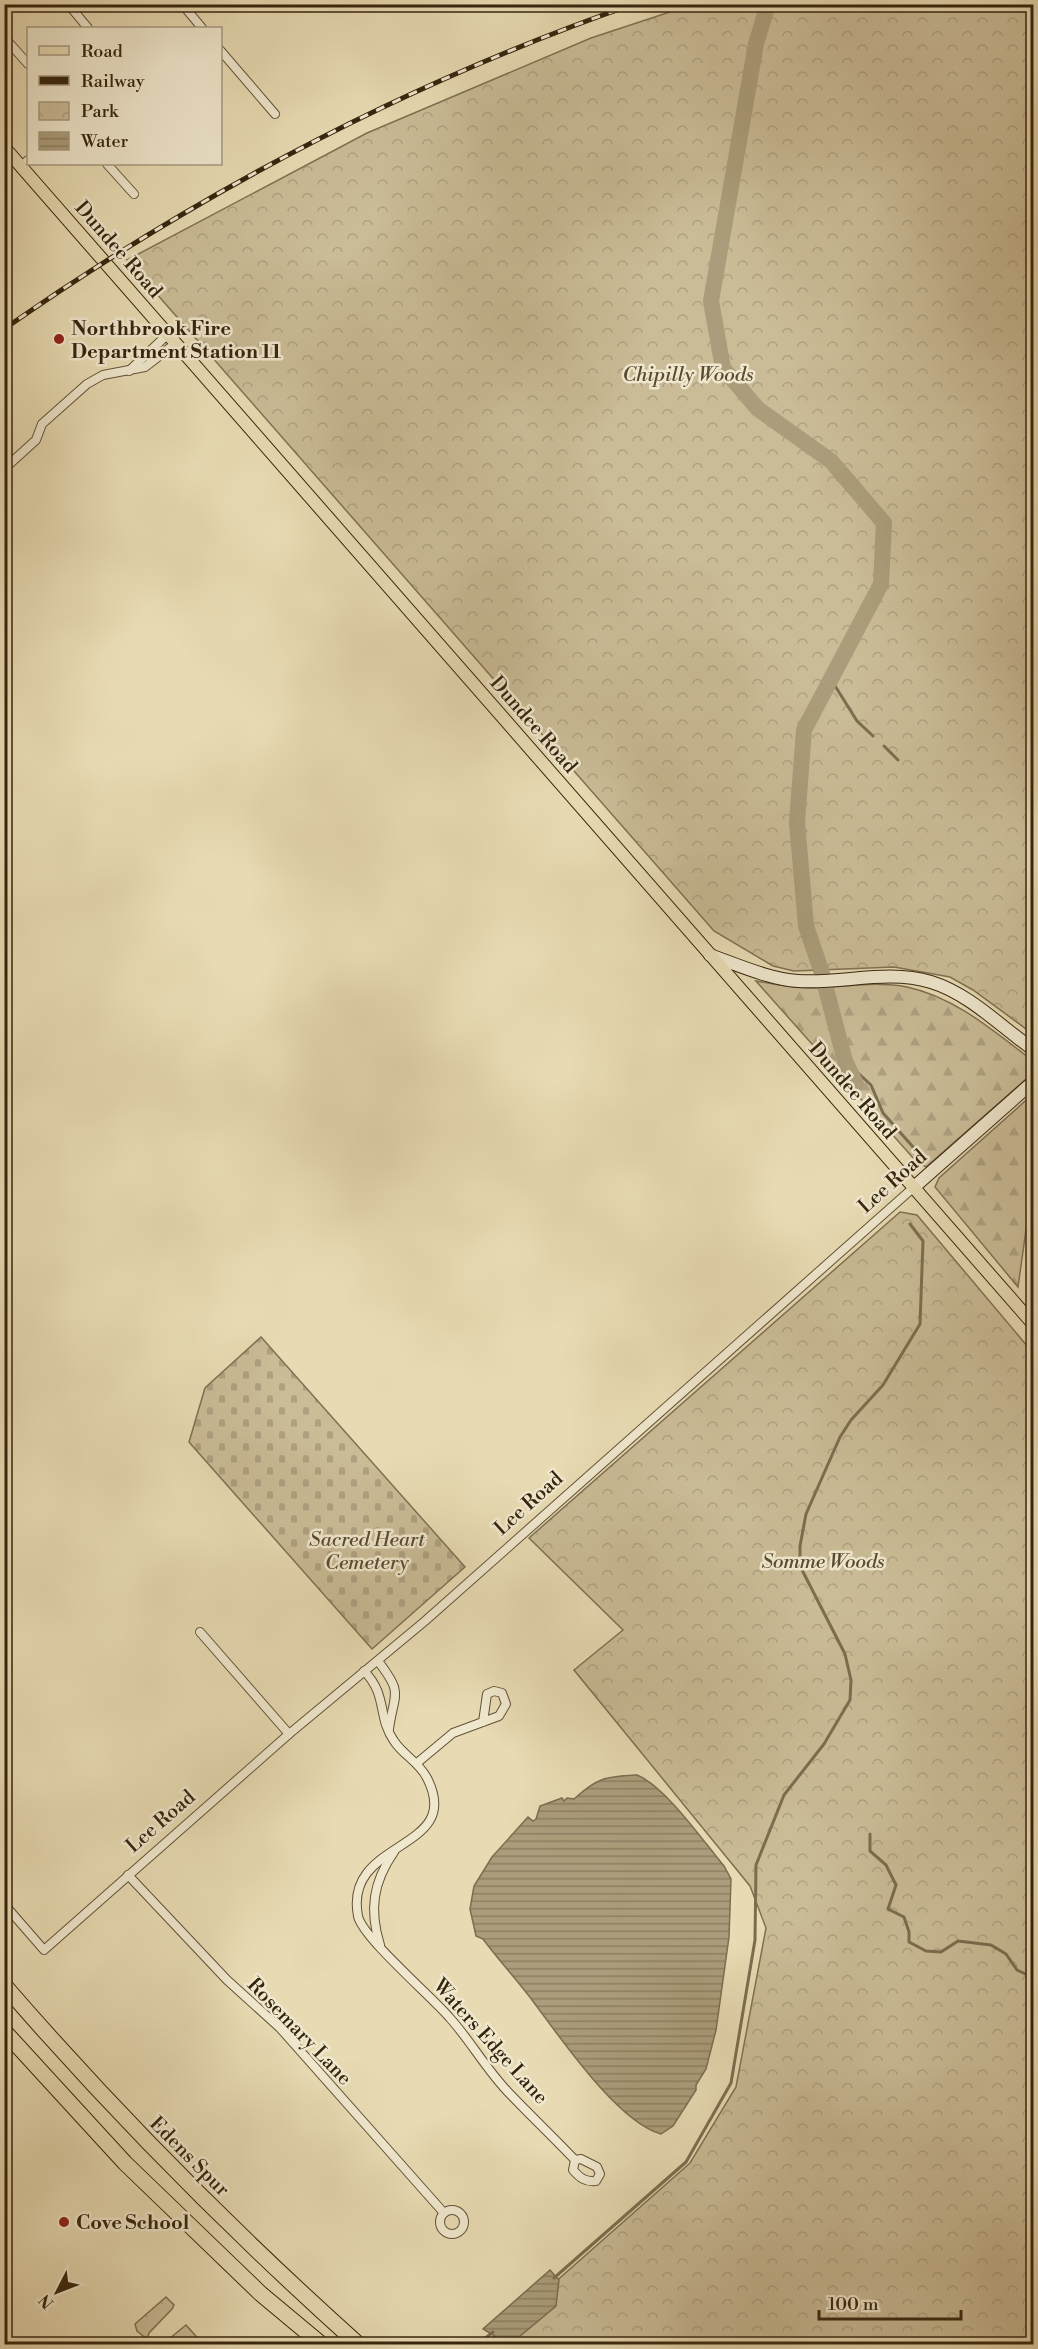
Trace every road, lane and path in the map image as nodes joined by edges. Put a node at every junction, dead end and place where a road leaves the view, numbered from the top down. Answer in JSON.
{"nodes":[{"id":1,"x":68,"y":4,"type":"edge"},
{"id":2,"x":182,"y":4,"type":"edge"},
{"id":3,"x":87,"y":27,"type":"edge"},
{"id":4,"x":201,"y":27,"type":"edge"},
{"id":5,"x":4,"y":37,"type":"edge"},
{"id":6,"x":222,"y":55,"type":"edge"},
{"id":7,"x":27,"y":63,"type":"edge"},
{"id":8,"x":275,"y":114,"type":"dead end"},
{"id":9,"x":5,"y":148,"type":"edge"},
{"id":10,"x":25,"y":163,"type":"edge"},
{"id":11,"x":108,"y":165,"type":"edge"},
{"id":12,"x":134,"y":194,"type":"dead end"},
{"id":13,"x":172,"y":339,"type":"junction"},
{"id":14,"x":4,"y":469,"type":"edge"},
{"id":15,"x":710,"y":955,"type":"junction"},
{"id":16,"x":1034,"y":1050,"type":"edge"},
{"id":17,"x":1034,"y":1081,"type":"edge"},
{"id":18,"x":913,"y":1188,"type":"junction"},
{"id":19,"x":1034,"y":1325,"type":"edge"},
{"id":20,"x":200,"y":1632,"type":"dead end"},
{"id":21,"x":378,"y":1661,"type":"junction"},
{"id":22,"x":364,"y":1671,"type":"junction"},
{"id":23,"x":483,"y":1722,"type":"dead end"},
{"id":24,"x":389,"y":1733,"type":"junction"},
{"id":25,"x":289,"y":1734,"type":"junction"},
{"id":26,"x":417,"y":1763,"type":"junction"},
{"id":27,"x":393,"y":1852,"type":"junction"},
{"id":28,"x":128,"y":1875,"type":"junction"},
{"id":29,"x":4,"y":1904,"type":"edge"},
{"id":30,"x":380,"y":1945,"type":"junction"},
{"id":31,"x":4,"y":1985,"type":"edge"},
{"id":32,"x":4,"y":2031,"type":"edge"},
{"id":33,"x":575,"y":2160,"type":"dead end"},
{"id":34,"x":444,"y":2213,"type":"dead end"},
{"id":35,"x":321,"y":2344,"type":"edge"},
{"id":36,"x":358,"y":2344,"type":"edge"}],
"edges":[{"from":1,"to":3,"type":"street"},
{"from":2,"to":4,"type":"street"},
{"from":5,"to":7,"type":"street"},
{"from":6,"to":8,"type":"street"},
{"from":9,"to":10,"type":"main road","name":"Dundee Road"},
{"from":10,"to":13,"type":"main road","name":"Dundee Road"},
{"from":11,"to":12,"type":"street"},
{"from":13,"to":14,"type":"street"},
{"from":13,"to":15,"type":"main road","name":"Dundee Road"},
{"from":15,"to":16,"type":"main road"},
{"from":15,"to":18,"type":"main road","name":"Dundee Road"},
{"from":17,"to":18,"type":"main road","name":"Lee Road"},
{"from":18,"to":19,"type":"main road","name":"Dundee Road"},
{"from":18,"to":21,"type":"street","name":"Lee Road"},
{"from":20,"to":25,"type":"street"},
{"from":21,"to":22,"type":"street","name":"Lee Road"},
{"from":21,"to":24,"type":"street"},
{"from":22,"to":24,"type":"street","name":"Waters Edge Lane"},
{"from":22,"to":25,"type":"street","name":"Lee Road"},
{"from":23,"to":26,"type":"street"},
{"from":24,"to":26,"type":"street","name":"Waters Edge Lane"},
{"from":25,"to":28,"type":"street","name":"Lee Road"},
{"from":26,"to":27,"type":"street","name":"Waters Edge Lane"},
{"from":27,"to":30,"type":"street","name":"Waters Edge Lane"},
{"from":27,"to":30,"type":"street","name":"Waters Edge Lane"},
{"from":28,"to":29,"type":"street","name":"Lee Road"},
{"from":28,"to":34,"type":"street","name":"Rosemary Lane"},
{"from":30,"to":33,"type":"street","name":"Waters Edge Lane"},
{"from":31,"to":36,"type":"highway","name":"Edens Spur"},
{"from":32,"to":35,"type":"highway"}]}
